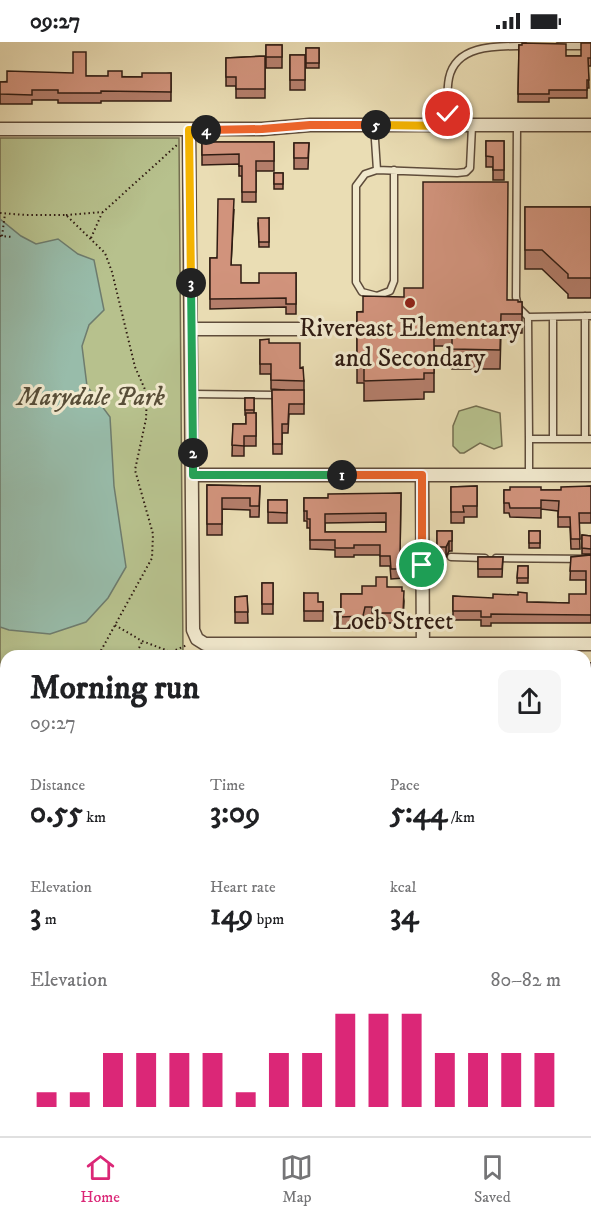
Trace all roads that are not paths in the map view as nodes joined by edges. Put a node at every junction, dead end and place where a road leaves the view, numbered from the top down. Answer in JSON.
{"nodes":[{"id":1,"x":536,"y":46,"type":"edge"},
{"id":2,"x":547,"y":46,"type":"edge"},
{"id":3,"x":591,"y":46,"type":"edge"},
{"id":4,"x":518,"y":124,"type":"junction"},
{"id":5,"x":374,"y":125,"type":"junction"},
{"id":6,"x":591,"y":125,"type":"edge"},
{"id":7,"x":448,"y":126,"type":"junction"},
{"id":8,"x":472,"y":126,"type":"junction"},
{"id":9,"x":0,"y":129,"type":"edge"},
{"id":10,"x":189,"y":130,"type":"junction"},
{"id":11,"x":377,"y":170,"type":"junction"},
{"id":12,"x":394,"y":170,"type":"junction"},
{"id":13,"x":588,"y":316,"type":"edge"},
{"id":14,"x":528,"y":317,"type":"junction"},
{"id":15,"x":553,"y":317,"type":"junction"},
{"id":16,"x":192,"y":329,"type":"junction"},
{"id":17,"x":311,"y":329,"type":"dead end"},
{"id":18,"x":192,"y":394,"type":"junction"},
{"id":19,"x":290,"y":395,"type":"edge"},
{"id":20,"x":529,"y":439,"type":"junction"},
{"id":21,"x":554,"y":439,"type":"junction"},
{"id":22,"x":588,"y":439,"type":"edge"},
{"id":23,"x":193,"y":475,"type":"junction"},
{"id":24,"x":422,"y":475,"type":"junction"},
{"id":25,"x":529,"y":475,"type":"junction"},
{"id":26,"x":591,"y":475,"type":"edge"},
{"id":27,"x":451,"y":557,"type":"dead end"},
{"id":28,"x":591,"y":559,"type":"edge"},
{"id":29,"x":591,"y":644,"type":"edge"},
{"id":30,"x":423,"y":650,"type":"edge"}],
"edges":[{"from":1,"to":7,"type":"lane"},
{"from":2,"to":3,"type":"lane"},
{"from":4,"to":6,"type":"street"},
{"from":4,"to":8,"type":"street"},
{"from":4,"to":14,"type":"lane"},
{"from":5,"to":7,"type":"street"},
{"from":5,"to":10,"type":"street"},
{"from":5,"to":11,"type":"lane"},
{"from":7,"to":8,"type":"street"},
{"from":8,"to":12,"type":"lane"},
{"from":9,"to":10,"type":"street"},
{"from":10,"to":16,"type":"street"},
{"from":11,"to":12,"type":"lane"},
{"from":11,"to":12,"type":"lane"},
{"from":13,"to":15,"type":"lane"},
{"from":13,"to":22,"type":"lane"},
{"from":14,"to":15,"type":"lane"},
{"from":14,"to":20,"type":"lane"},
{"from":15,"to":21,"type":"lane"},
{"from":16,"to":17,"type":"street"},
{"from":16,"to":18,"type":"street"},
{"from":18,"to":19,"type":"lane"},
{"from":18,"to":23,"type":"street"},
{"from":20,"to":21,"type":"lane"},
{"from":20,"to":25,"type":"lane"},
{"from":21,"to":22,"type":"lane"},
{"from":23,"to":24,"type":"street"},
{"from":23,"to":30,"type":"street","name":"Loeb Street"},
{"from":24,"to":25,"type":"street"},
{"from":24,"to":30,"type":"street"},
{"from":25,"to":26,"type":"street"},
{"from":27,"to":28,"type":"lane"},
{"from":29,"to":30,"type":"street","name":"Loeb Street"}]}
